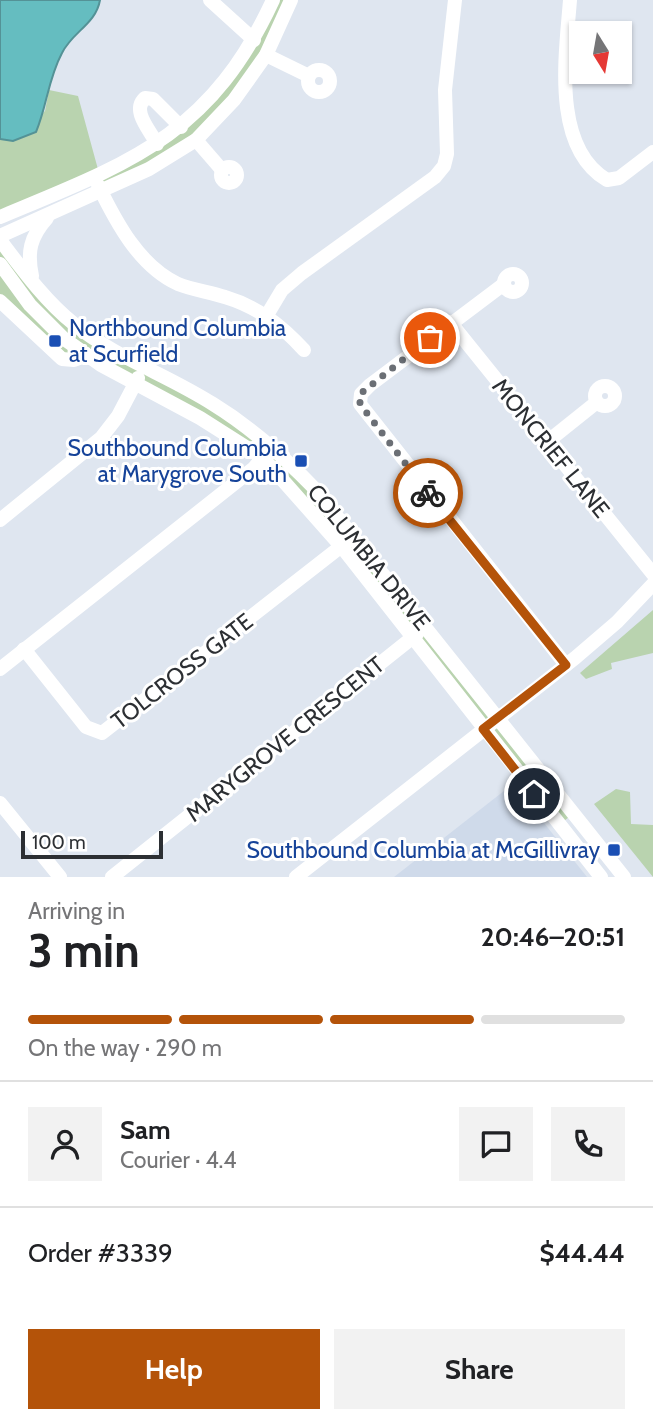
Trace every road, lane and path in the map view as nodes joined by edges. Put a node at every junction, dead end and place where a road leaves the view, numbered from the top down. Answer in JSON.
{"nodes":[{"id":1,"x":210,"y":0,"type":"edge"},
{"id":2,"x":273,"y":0,"type":"edge"},
{"id":3,"x":291,"y":0,"type":"edge"},
{"id":4,"x":455,"y":0,"type":"edge"},
{"id":5,"x":570,"y":0,"type":"edge"},
{"id":6,"x":254,"y":40,"type":"junction"},
{"id":7,"x":266,"y":55,"type":"junction"},
{"id":8,"x":309,"y":76,"type":"dead end"},
{"id":9,"x":181,"y":127,"type":"junction"},
{"id":10,"x":196,"y":140,"type":"junction"},
{"id":11,"x":157,"y":144,"type":"junction"},
{"id":12,"x":653,"y":152,"type":"edge"},
{"id":13,"x":222,"y":170,"type":"dead end"},
{"id":14,"x":95,"y":178,"type":"junction"},
{"id":15,"x":102,"y":192,"type":"junction"},
{"id":16,"x":49,"y":215,"type":"junction"},
{"id":17,"x":0,"y":218,"type":"edge"},
{"id":18,"x":0,"y":238,"type":"edge"},
{"id":19,"x":0,"y":264,"type":"edge"},
{"id":20,"x":6,"y":275,"type":"edge"},
{"id":21,"x":33,"y":281,"type":"junction"},
{"id":22,"x":504,"y":284,"type":"dead end"},
{"id":23,"x":0,"y":301,"type":"edge"},
{"id":24,"x":267,"y":314,"type":"junction"},
{"id":25,"x":450,"y":322,"type":"junction"},
{"id":26,"x":304,"y":350,"type":"dead end"},
{"id":27,"x":87,"y":355,"type":"junction"},
{"id":28,"x":144,"y":368,"type":"junction"},
{"id":29,"x":135,"y":384,"type":"junction"},
{"id":30,"x":597,"y":402,"type":"dead end"},
{"id":31,"x":547,"y":442,"type":"junction"},
{"id":32,"x":272,"y":445,"type":"junction"},
{"id":33,"x":263,"y":458,"type":"junction"},
{"id":34,"x":0,"y":520,"type":"edge"},
{"id":35,"x":353,"y":536,"type":"junction"},
{"id":36,"x":341,"y":546,"type":"junction"},
{"id":37,"x":653,"y":574,"type":"edge"},
{"id":38,"x":653,"y":584,"type":"edge"},
{"id":39,"x":426,"y":627,"type":"junction"},
{"id":40,"x":411,"y":639,"type":"junction"},
{"id":41,"x":24,"y":649,"type":"junction"},
{"id":42,"x":566,"y":665,"type":"junction"},
{"id":43,"x":0,"y":669,"type":"edge"},
{"id":44,"x":499,"y":718,"type":"junction"},
{"id":45,"x":483,"y":729,"type":"junction"},
{"id":46,"x":0,"y":803,"type":"edge"},
{"id":47,"x":60,"y":877,"type":"edge"},
{"id":48,"x":112,"y":877,"type":"edge"},
{"id":49,"x":296,"y":877,"type":"edge"},
{"id":50,"x":601,"y":877,"type":"edge"},
{"id":51,"x":624,"y":877,"type":"edge"}],
"edges":[{"from":1,"to":6,"type":"street"},
{"from":2,"to":6,"type":"street"},
{"from":3,"to":7,"type":"street"},
{"from":4,"to":24,"type":"street"},
{"from":5,"to":12,"type":"street"},
{"from":6,"to":9,"type":"street"},
{"from":7,"to":8,"type":"street"},
{"from":7,"to":10,"type":"street"},
{"from":9,"to":11,"type":"street"},
{"from":9,"to":11,"type":"street"},
{"from":10,"to":13,"type":"street"},
{"from":10,"to":15,"type":"street"},
{"from":11,"to":14,"type":"street"},
{"from":14,"to":15,"type":"street"},
{"from":14,"to":17,"type":"street"},
{"from":15,"to":16,"type":"street"},
{"from":15,"to":24,"type":"street"},
{"from":16,"to":18,"type":"street"},
{"from":16,"to":21,"type":"street"},
{"from":18,"to":21,"type":"street","name":"COLUMBIA DRIVE"},
{"from":19,"to":20,"type":"street","name":"COLUMBIA DRIVE"},
{"from":20,"to":27,"type":"street","name":"COLUMBIA DRIVE"},
{"from":21,"to":28,"type":"street","name":"COLUMBIA DRIVE"},
{"from":22,"to":25,"type":"street"},
{"from":23,"to":27,"type":"street","name":"COLUMBIA DRIVE"},
{"from":24,"to":26,"type":"street"},
{"from":25,"to":31,"type":"street","name":"MONCRIEF LANE"},
{"from":25,"to":42,"type":"street"},
{"from":27,"to":29,"type":"street","name":"COLUMBIA DRIVE"},
{"from":28,"to":29,"type":"street"},
{"from":28,"to":32,"type":"street","name":"COLUMBIA DRIVE"},
{"from":29,"to":33,"type":"street","name":"COLUMBIA DRIVE"},
{"from":29,"to":34,"type":"street"},
{"from":30,"to":31,"type":"street"},
{"from":31,"to":37,"type":"street","name":"MONCRIEF LANE"},
{"from":32,"to":33,"type":"street"},
{"from":32,"to":35,"type":"street","name":"COLUMBIA DRIVE"},
{"from":33,"to":36,"type":"street","name":"COLUMBIA DRIVE"},
{"from":33,"to":41,"type":"street"},
{"from":35,"to":36,"type":"street","name":"TOLCROSS GATE"},
{"from":35,"to":39,"type":"street","name":"COLUMBIA DRIVE"},
{"from":36,"to":40,"type":"street","name":"COLUMBIA DRIVE"},
{"from":36,"to":41,"type":"street","name":"TOLCROSS GATE"},
{"from":38,"to":42,"type":"street"},
{"from":39,"to":40,"type":"street","name":"MARYGROVE CRESCENT"},
{"from":39,"to":44,"type":"street","name":"COLUMBIA DRIVE"},
{"from":40,"to":45,"type":"street","name":"COLUMBIA DRIVE"},
{"from":40,"to":48,"type":"street","name":"MARYGROVE CRESCENT"},
{"from":41,"to":43,"type":"street"},
{"from":42,"to":44,"type":"street"},
{"from":44,"to":45,"type":"street"},
{"from":44,"to":51,"type":"street","name":"COLUMBIA DRIVE"},
{"from":45,"to":49,"type":"street"},
{"from":45,"to":50,"type":"street","name":"COLUMBIA DRIVE"},
{"from":46,"to":47,"type":"street"}]}
